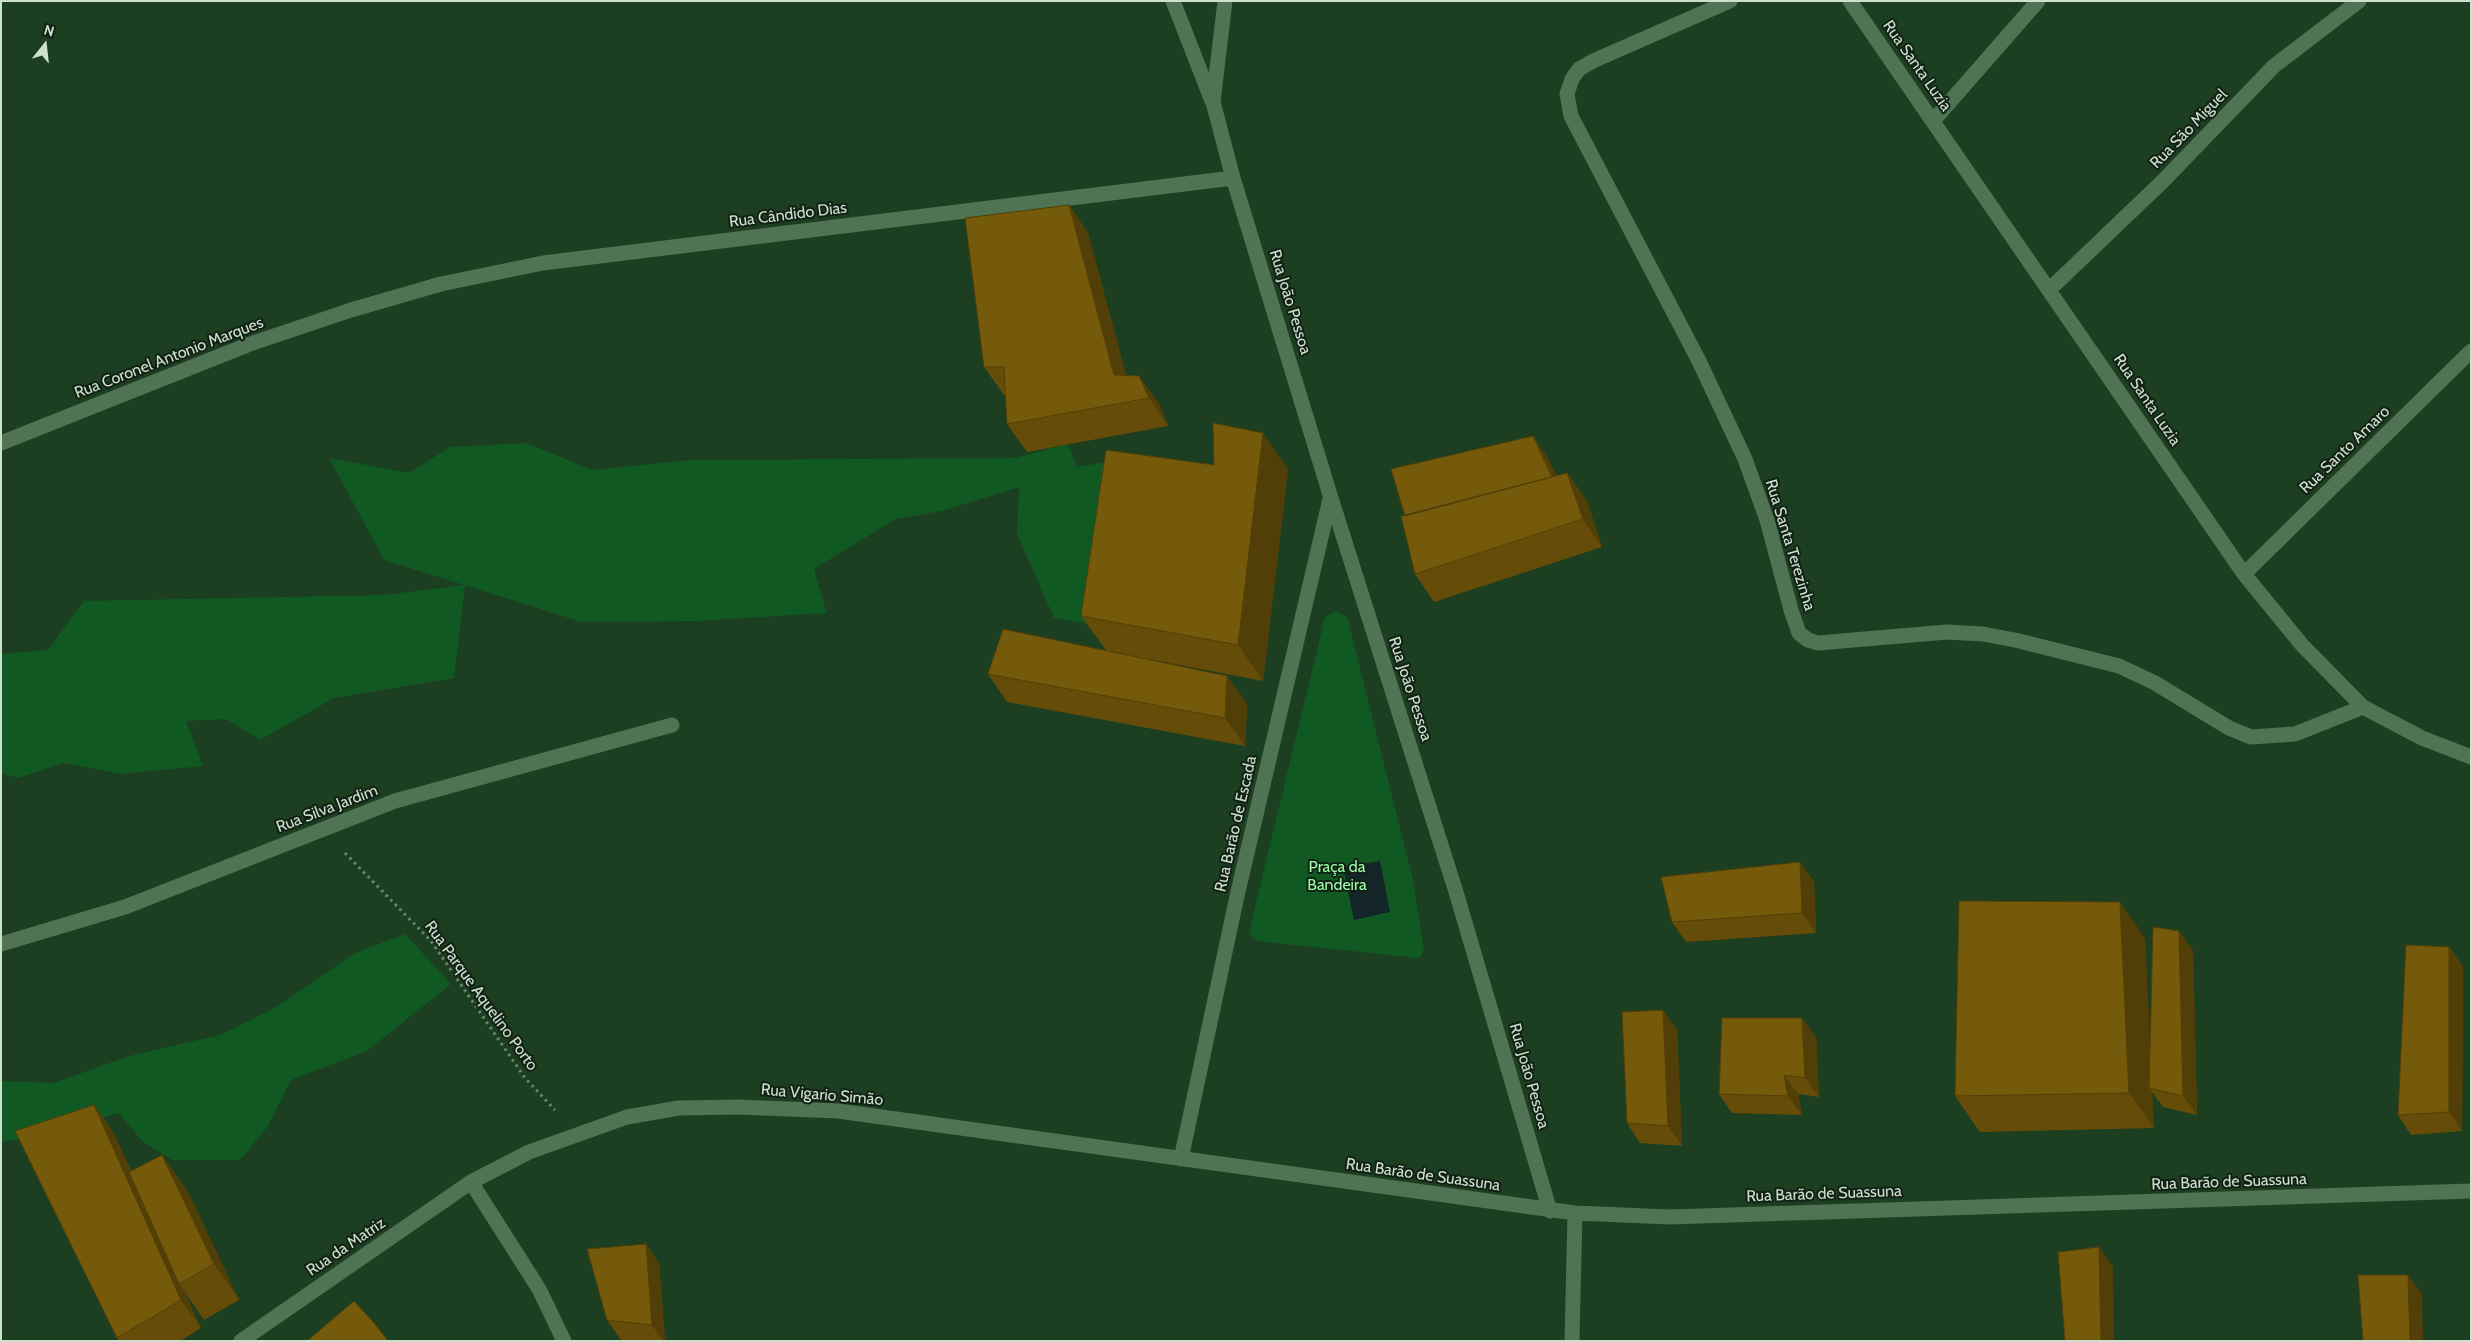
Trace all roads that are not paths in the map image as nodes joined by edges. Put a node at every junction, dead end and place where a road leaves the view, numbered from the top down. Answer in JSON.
{"nodes":[{"id":1,"x":1173,"y":1,"type":"edge"},
{"id":2,"x":1225,"y":1,"type":"edge"},
{"id":3,"x":1730,"y":1,"type":"edge"},
{"id":4,"x":2038,"y":1,"type":"edge"},
{"id":5,"x":2359,"y":1,"type":"edge"},
{"id":6,"x":1859,"y":5,"type":"edge"},
{"id":7,"x":1213,"y":102,"type":"junction"},
{"id":8,"x":1933,"y":121,"type":"junction"},
{"id":9,"x":1233,"y":178,"type":"junction"},
{"id":10,"x":2050,"y":289,"type":"junction"},
{"id":11,"x":351,"y":310,"type":"joint"},
{"id":12,"x":2471,"y":352,"type":"edge"},
{"id":13,"x":1,"y":443,"type":"edge"},
{"id":14,"x":1331,"y":498,"type":"junction"},
{"id":15,"x":2244,"y":574,"type":"junction"},
{"id":16,"x":2363,"y":707,"type":"junction"},
{"id":17,"x":672,"y":725,"type":"dead end"},
{"id":18,"x":2471,"y":757,"type":"edge"},
{"id":19,"x":1,"y":944,"type":"edge"},
{"id":20,"x":1182,"y":1159,"type":"junction"},
{"id":21,"x":472,"y":1182,"type":"junction"},
{"id":22,"x":2471,"y":1192,"type":"edge"},
{"id":23,"x":1550,"y":1210,"type":"junction"},
{"id":24,"x":1575,"y":1213,"type":"junction"},
{"id":25,"x":241,"y":1341,"type":"edge"},
{"id":26,"x":564,"y":1341,"type":"edge"},
{"id":27,"x":1572,"y":1341,"type":"edge"}],
"edges":[{"from":1,"to":7,"type":"street"},
{"from":2,"to":7,"type":"street"},
{"from":3,"to":16,"type":"street","name":"Rua Santa Terezinha"},
{"from":4,"to":8,"type":"street"},
{"from":5,"to":10,"type":"street","name":"Rua São Miguel"},
{"from":6,"to":8,"type":"street","name":"Rua Santa Luzia"},
{"from":7,"to":9,"type":"street","name":"Rua João Pessoa"},
{"from":8,"to":10,"type":"street","name":"Rua Santa Luzia"},
{"from":9,"to":11,"type":"street","name":"Rua Cândido Dias"},
{"from":9,"to":14,"type":"street","name":"Rua João Pessoa"},
{"from":10,"to":15,"type":"street","name":"Rua Santa Luzia"},
{"from":11,"to":13,"type":"street","name":"Rua Coronel Antonio Marques"},
{"from":12,"to":15,"type":"street","name":"Rua Santo Amaro"},
{"from":14,"to":20,"type":"street","name":"Rua Barão de Escada"},
{"from":14,"to":23,"type":"street","name":"Rua João Pessoa"},
{"from":15,"to":16,"type":"street","name":"Rua Santa Luzia"},
{"from":16,"to":18,"type":"street","name":"Rua Santa Luzia"},
{"from":17,"to":19,"type":"street","name":"Rua Silva Jardim"},
{"from":20,"to":21,"type":"street","name":"Rua Vigario Simão"},
{"from":20,"to":23,"type":"street","name":"Rua Barão de Suassuna"},
{"from":21,"to":25,"type":"street","name":"Rua da Matriz"},
{"from":21,"to":26,"type":"street"},
{"from":22,"to":24,"type":"street","name":"Rua Barão de Suassuna"},
{"from":23,"to":24,"type":"street","name":"Rua Barão de Suassuna"},
{"from":24,"to":27,"type":"street"}]}
